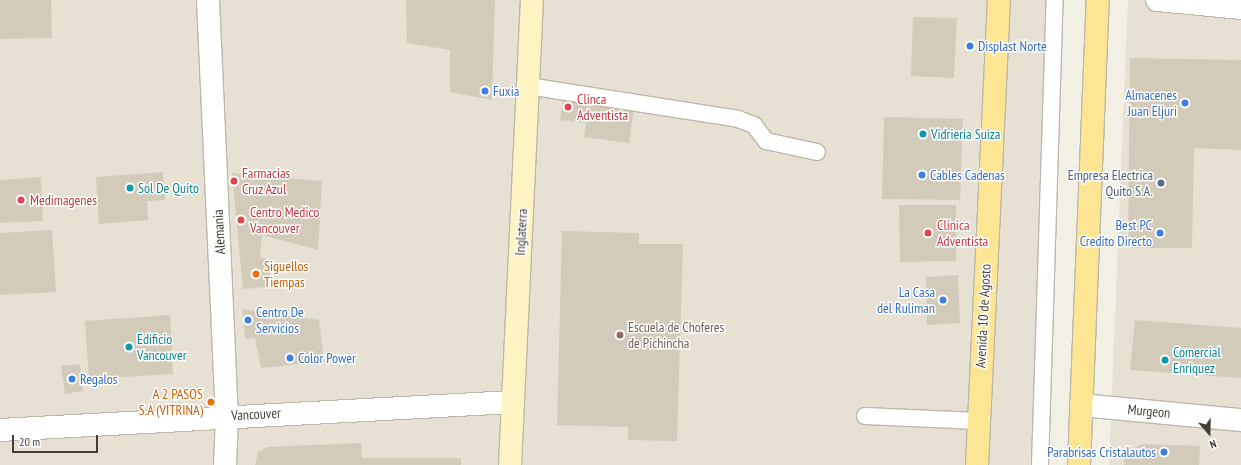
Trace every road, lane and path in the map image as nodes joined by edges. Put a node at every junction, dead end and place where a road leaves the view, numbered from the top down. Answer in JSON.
{"nodes":[{"id":1,"x":208,"y":0,"type":"edge"},
{"id":2,"x":532,"y":0,"type":"edge"},
{"id":3,"x":1000,"y":0,"type":"edge"},
{"id":4,"x":1055,"y":0,"type":"edge"},
{"id":5,"x":1098,"y":0,"type":"edge"},
{"id":6,"x":1157,"y":0,"type":"edge"},
{"id":7,"x":1241,"y":8,"type":"edge"},
{"id":8,"x":528,"y":86,"type":"junction"},
{"id":9,"x":817,"y":152,"type":"dead end"},
{"id":10,"x":512,"y":402,"type":"junction"},
{"id":11,"x":1081,"y":405,"type":"junction"},
{"id":12,"x":227,"y":416,"type":"junction"},
{"id":13,"x":865,"y":416,"type":"dead end"},
{"id":14,"x":1241,"y":420,"type":"edge"},
{"id":15,"x":978,"y":421,"type":"junction"},
{"id":16,"x":0,"y":430,"type":"edge"},
{"id":17,"x":225,"y":465,"type":"edge"},
{"id":18,"x":510,"y":465,"type":"edge"},
{"id":19,"x":977,"y":465,"type":"edge"},
{"id":20,"x":1040,"y":465,"type":"edge"},
{"id":21,"x":1079,"y":465,"type":"edge"}],
"edges":[{"from":1,"to":12,"type":"street","name":"Alemania"},
{"from":2,"to":8,"type":"street","name":"Inglaterra"},
{"from":3,"to":15,"type":"main road","name":"Avenida 10 de Agosto"},
{"from":4,"to":20,"type":"lane"},
{"from":5,"to":11,"type":"main road"},
{"from":6,"to":7,"type":"street"},
{"from":8,"to":9,"type":"lane"},
{"from":8,"to":10,"type":"street","name":"Inglaterra"},
{"from":10,"to":12,"type":"street","name":"Vancouver"},
{"from":10,"to":18,"type":"street","name":"Inglaterra"},
{"from":11,"to":14,"type":"street","name":"Murgeon"},
{"from":11,"to":21,"type":"main road"},
{"from":12,"to":16,"type":"street","name":"Vancouver"},
{"from":12,"to":17,"type":"street","name":"Alemania"},
{"from":13,"to":15,"type":"lane"},
{"from":15,"to":19,"type":"main road","name":"Avenida 10 de Agosto"}]}
